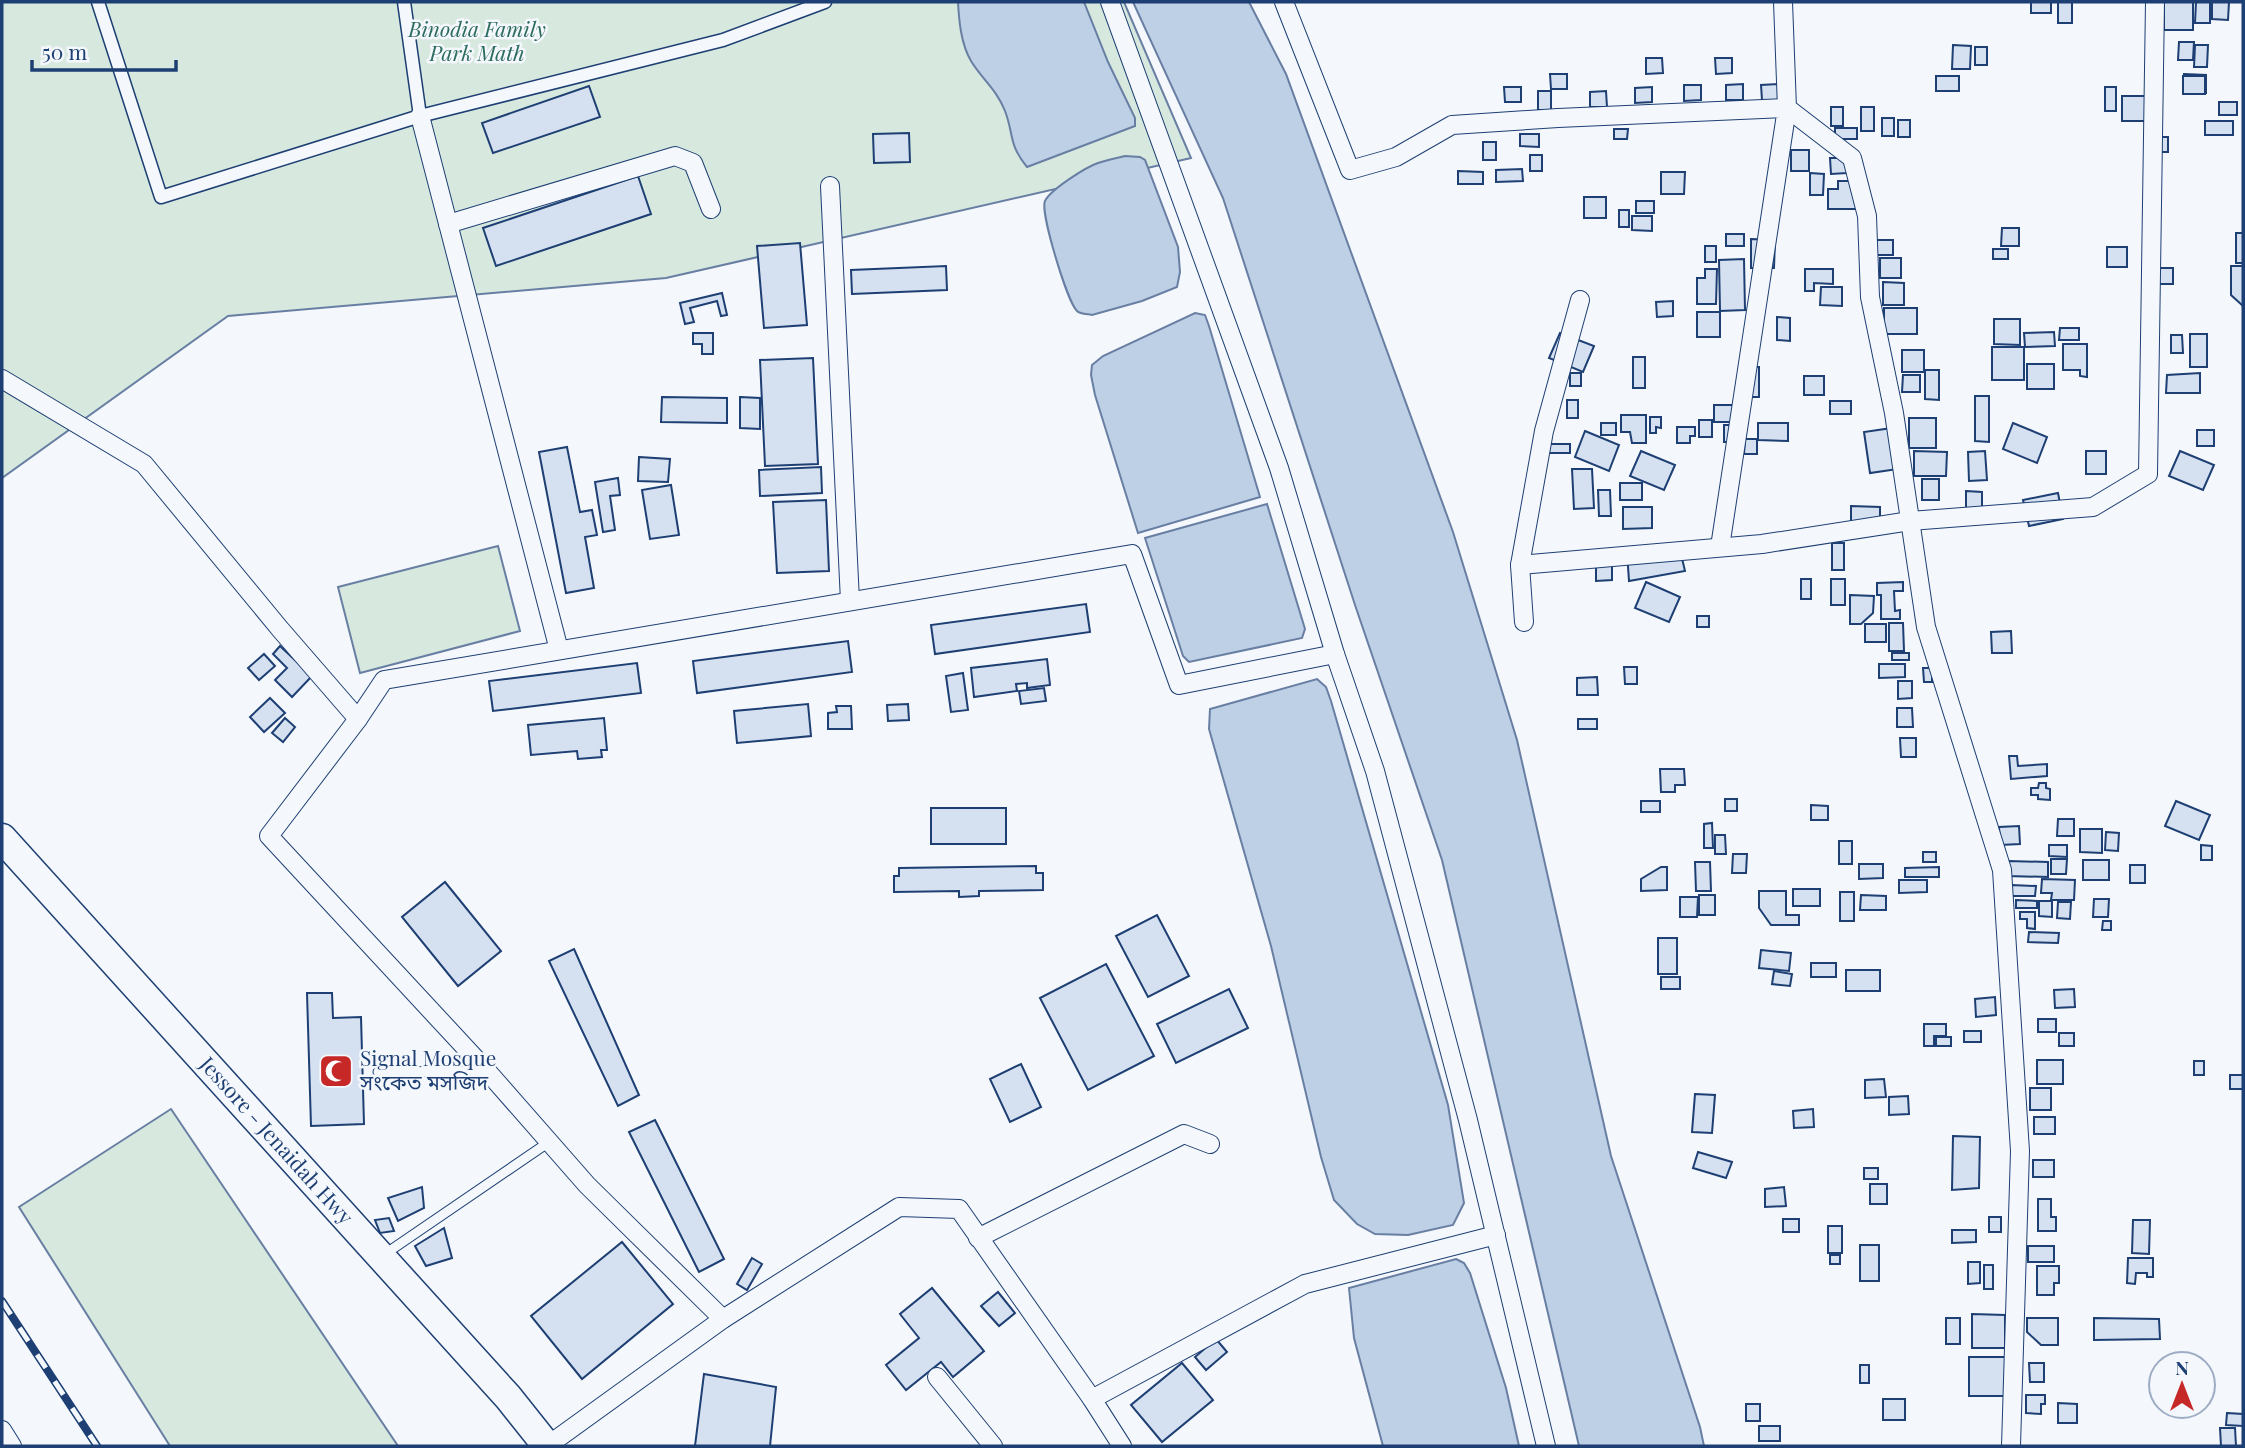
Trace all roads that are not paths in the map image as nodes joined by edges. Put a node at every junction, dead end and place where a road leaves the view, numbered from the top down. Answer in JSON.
{"nodes":[{"id":1,"x":97,"y":2,"type":"edge"},
{"id":2,"x":404,"y":2,"type":"edge"},
{"id":3,"x":825,"y":2,"type":"edge"},
{"id":4,"x":1110,"y":2,"type":"edge"},
{"id":5,"x":1284,"y":2,"type":"edge"},
{"id":6,"x":1783,"y":2,"type":"edge"},
{"id":7,"x":2155,"y":2,"type":"edge"},
{"id":8,"x":1787,"y":108,"type":"junction"},
{"id":9,"x":420,"y":116,"type":"junction"},
{"id":10,"x":830,"y":186,"type":"dead end"},
{"id":11,"x":711,"y":209,"type":"dead end"},
{"id":12,"x":448,"y":224,"type":"junction"},
{"id":13,"x":1580,"y":300,"type":"dead end"},
{"id":14,"x":2,"y":379,"type":"edge"},
{"id":15,"x":1910,"y":521,"type":"junction"},
{"id":16,"x":1720,"y":547,"type":"junction"},
{"id":17,"x":1520,"y":565,"type":"junction"},
{"id":18,"x":850,"y":601,"type":"junction"},
{"id":19,"x":1524,"y":622,"type":"dead end"},
{"id":20,"x":559,"y":650,"type":"junction"},
{"id":21,"x":1335,"y":654,"type":"junction"},
{"id":22,"x":358,"y":719,"type":"junction"},
{"id":23,"x":2,"y":838,"type":"edge"},
{"id":24,"x":487,"y":1071,"type":"junction"},
{"id":25,"x":378,"y":1072,"type":"dead end"},
{"id":26,"x":549,"y":1142,"type":"junction"},
{"id":27,"x":1210,"y":1144,"type":"dead end"},
{"id":28,"x":1496,"y":1235,"type":"junction"},
{"id":29,"x":978,"y":1238,"type":"junction"},
{"id":30,"x":380,"y":1257,"type":"junction"},
{"id":31,"x":723,"y":1319,"type":"junction"},
{"id":32,"x":937,"y":1377,"type":"dead end"},
{"id":33,"x":1092,"y":1399,"type":"junction"},
{"id":34,"x":2,"y":1430,"type":"edge"},
{"id":35,"x":12,"y":1446,"type":"edge"},
{"id":36,"x":547,"y":1446,"type":"edge"},
{"id":37,"x":993,"y":1446,"type":"edge"},
{"id":38,"x":1122,"y":1446,"type":"edge"},
{"id":39,"x":1546,"y":1446,"type":"edge"},
{"id":40,"x":2011,"y":1446,"type":"edge"}],
"edges":[{"from":1,"to":9,"type":"street"},
{"from":2,"to":9,"type":"street"},
{"from":3,"to":9,"type":"street"},
{"from":4,"to":21,"type":"street"},
{"from":5,"to":8,"type":"street"},
{"from":6,"to":8,"type":"street"},
{"from":7,"to":15,"type":"street"},
{"from":8,"to":15,"type":"street"},
{"from":8,"to":16,"type":"street"},
{"from":9,"to":12,"type":"street"},
{"from":10,"to":18,"type":"street"},
{"from":11,"to":12,"type":"street"},
{"from":12,"to":20,"type":"street"},
{"from":13,"to":17,"type":"street"},
{"from":14,"to":22,"type":"street"},
{"from":15,"to":16,"type":"street"},
{"from":15,"to":40,"type":"street"},
{"from":16,"to":17,"type":"street"},
{"from":17,"to":19,"type":"street"},
{"from":18,"to":20,"type":"street"},
{"from":18,"to":21,"type":"street"},
{"from":20,"to":22,"type":"street"},
{"from":21,"to":28,"type":"street"},
{"from":22,"to":24,"type":"street"},
{"from":23,"to":30,"type":"highway","name":"Jessore - Jenaidah Hwy"},
{"from":24,"to":25,"type":"lane"},
{"from":24,"to":26,"type":"street"},
{"from":26,"to":30,"type":"lane"},
{"from":26,"to":31,"type":"street"},
{"from":27,"to":29,"type":"street"},
{"from":28,"to":33,"type":"street"},
{"from":28,"to":39,"type":"street"},
{"from":29,"to":31,"type":"street"},
{"from":29,"to":33,"type":"street"},
{"from":30,"to":36,"type":"highway","name":"Jessore - Jenaidah Hwy"},
{"from":31,"to":36,"type":"street"},
{"from":32,"to":37,"type":"street"},
{"from":33,"to":38,"type":"street"},
{"from":34,"to":35,"type":"street"}]}
